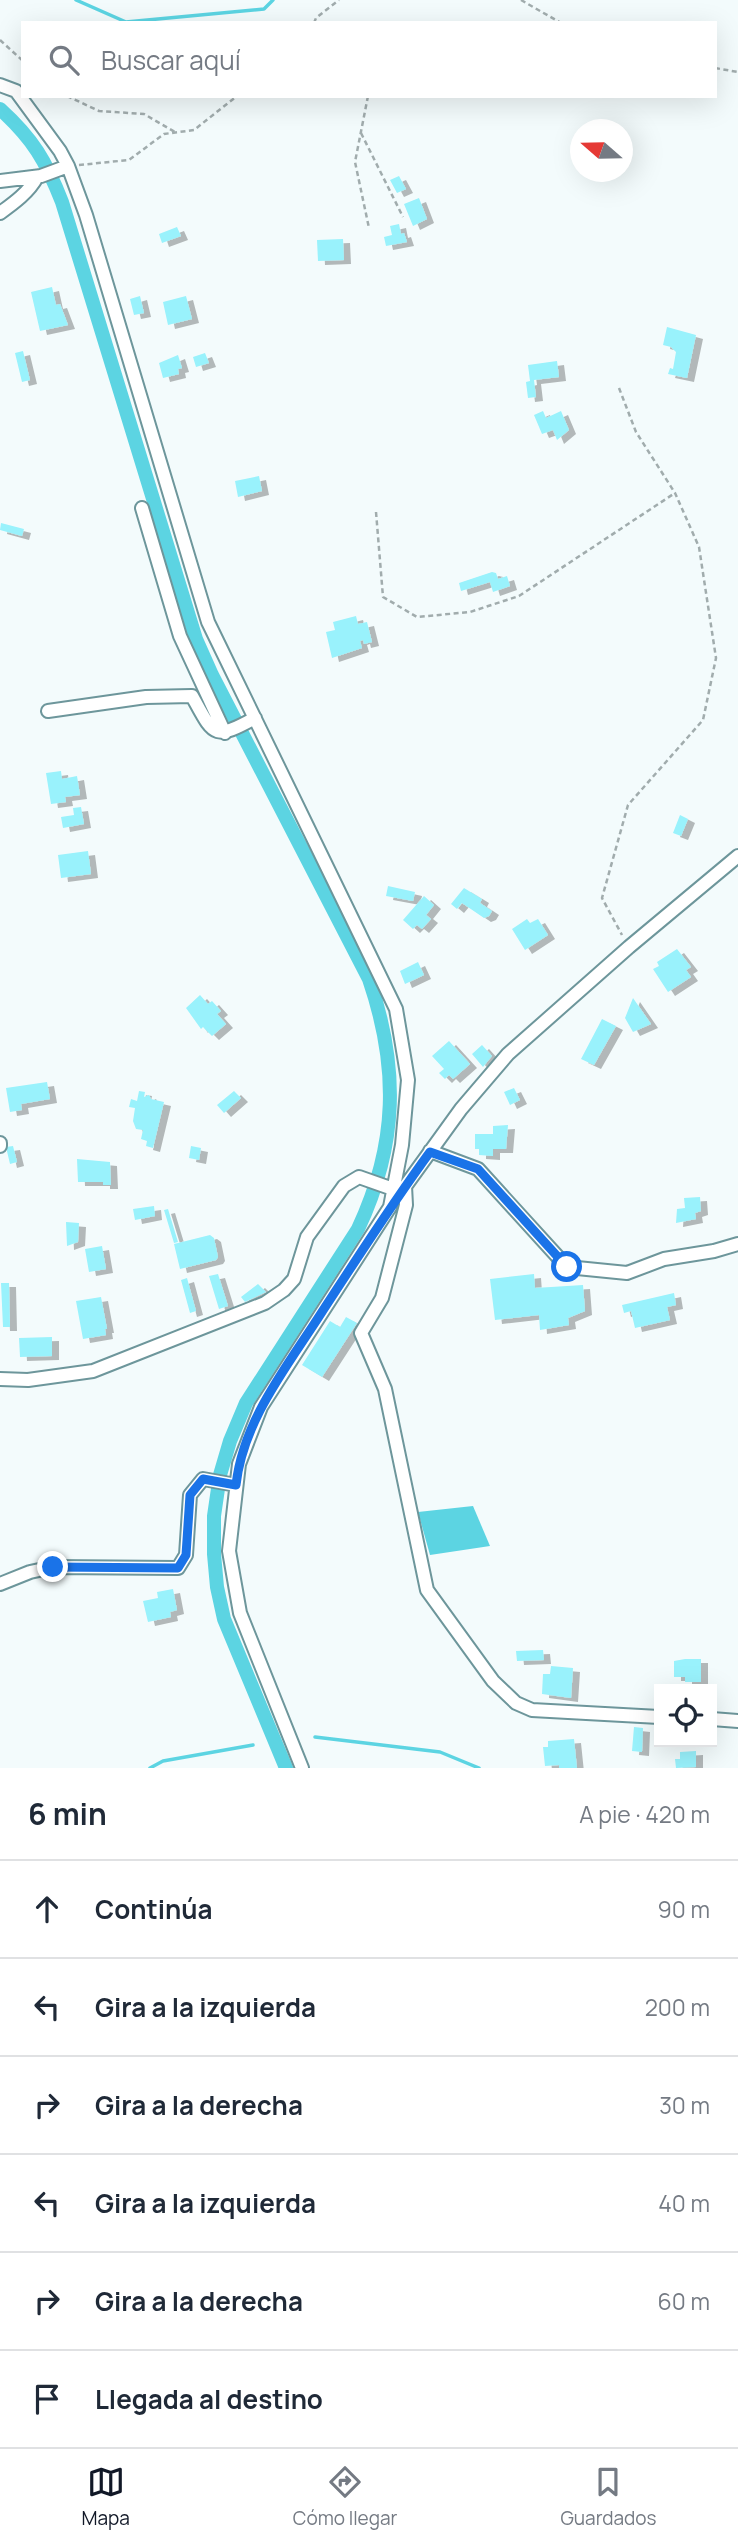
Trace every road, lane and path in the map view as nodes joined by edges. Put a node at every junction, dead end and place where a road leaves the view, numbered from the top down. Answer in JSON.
{"nodes":[{"id":1,"x":338,"y":0,"type":"edge"},
{"id":2,"x":521,"y":0,"type":"edge"},
{"id":3,"x":315,"y":21,"type":"edge"},
{"id":4,"x":558,"y":21,"type":"edge"},
{"id":5,"x":0,"y":40,"type":"edge"},
{"id":6,"x":21,"y":59,"type":"edge"},
{"id":7,"x":717,"y":68,"type":"edge"},
{"id":8,"x":738,"y":72,"type":"edge"},
{"id":9,"x":0,"y":85,"type":"edge"},
{"id":10,"x":71,"y":98,"type":"edge"},
{"id":11,"x":234,"y":98,"type":"edge"},
{"id":12,"x":368,"y":98,"type":"edge"},
{"id":13,"x":175,"y":132,"type":"junction"},
{"id":14,"x":361,"y":133,"type":"junction"},
{"id":15,"x":68,"y":166,"type":"junction"},
{"id":16,"x":39,"y":176,"type":"junction"},
{"id":17,"x":0,"y":181,"type":"edge"},
{"id":18,"x":0,"y":213,"type":"edge"},
{"id":19,"x":402,"y":217,"type":"dead end"},
{"id":20,"x":369,"y":228,"type":"dead end"},
{"id":21,"x":620,"y":388,"type":"dead end"},
{"id":22,"x":675,"y":493,"type":"junction"},
{"id":23,"x":142,"y":508,"type":"dead end"},
{"id":24,"x":376,"y":512,"type":"dead end"},
{"id":25,"x":48,"y":712,"type":"dead end"},
{"id":26,"x":255,"y":718,"type":"junction"},
{"id":27,"x":227,"y":732,"type":"junction"},
{"id":28,"x":738,"y":856,"type":"edge"},
{"id":29,"x":629,"y":947,"type":"junction"},
{"id":30,"x":430,"y":1152,"type":"junction"},
{"id":31,"x":399,"y":1187,"type":"junction"},
{"id":32,"x":738,"y":1244,"type":"edge"},
{"id":33,"x":0,"y":1379,"type":"edge"},
{"id":34,"x":236,"y":1485,"type":"junction"},
{"id":35,"x":0,"y":1584,"type":"edge"},
{"id":36,"x":654,"y":1717,"type":"edge"},
{"id":37,"x":717,"y":1719,"type":"edge"},
{"id":38,"x":738,"y":1721,"type":"edge"},
{"id":39,"x":302,"y":1768,"type":"edge"}],
"edges":[{"from":1,"to":3,"type":"path"},
{"from":2,"to":4,"type":"path"},
{"from":5,"to":6,"type":"path"},
{"from":7,"to":8,"type":"path"},
{"from":9,"to":15,"type":"street"},
{"from":10,"to":13,"type":"path"},
{"from":11,"to":13,"type":"path"},
{"from":12,"to":14,"type":"path"},
{"from":13,"to":15,"type":"path"},
{"from":14,"to":19,"type":"path"},
{"from":14,"to":20,"type":"path"},
{"from":15,"to":16,"type":"street"},
{"from":15,"to":26,"type":"street"},
{"from":16,"to":17,"type":"street"},
{"from":16,"to":18,"type":"street"},
{"from":21,"to":22,"type":"path"},
{"from":22,"to":24,"type":"path"},
{"from":22,"to":29,"type":"path"},
{"from":23,"to":27,"type":"street"},
{"from":25,"to":27,"type":"street"},
{"from":26,"to":27,"type":"street"},
{"from":26,"to":31,"type":"street"},
{"from":28,"to":29,"type":"street"},
{"from":29,"to":30,"type":"street"},
{"from":30,"to":31,"type":"street"},
{"from":30,"to":32,"type":"street"},
{"from":31,"to":33,"type":"street"},
{"from":31,"to":34,"type":"street"},
{"from":31,"to":36,"type":"street"},
{"from":34,"to":35,"type":"street"},
{"from":34,"to":39,"type":"street"},
{"from":37,"to":38,"type":"street"}]}
